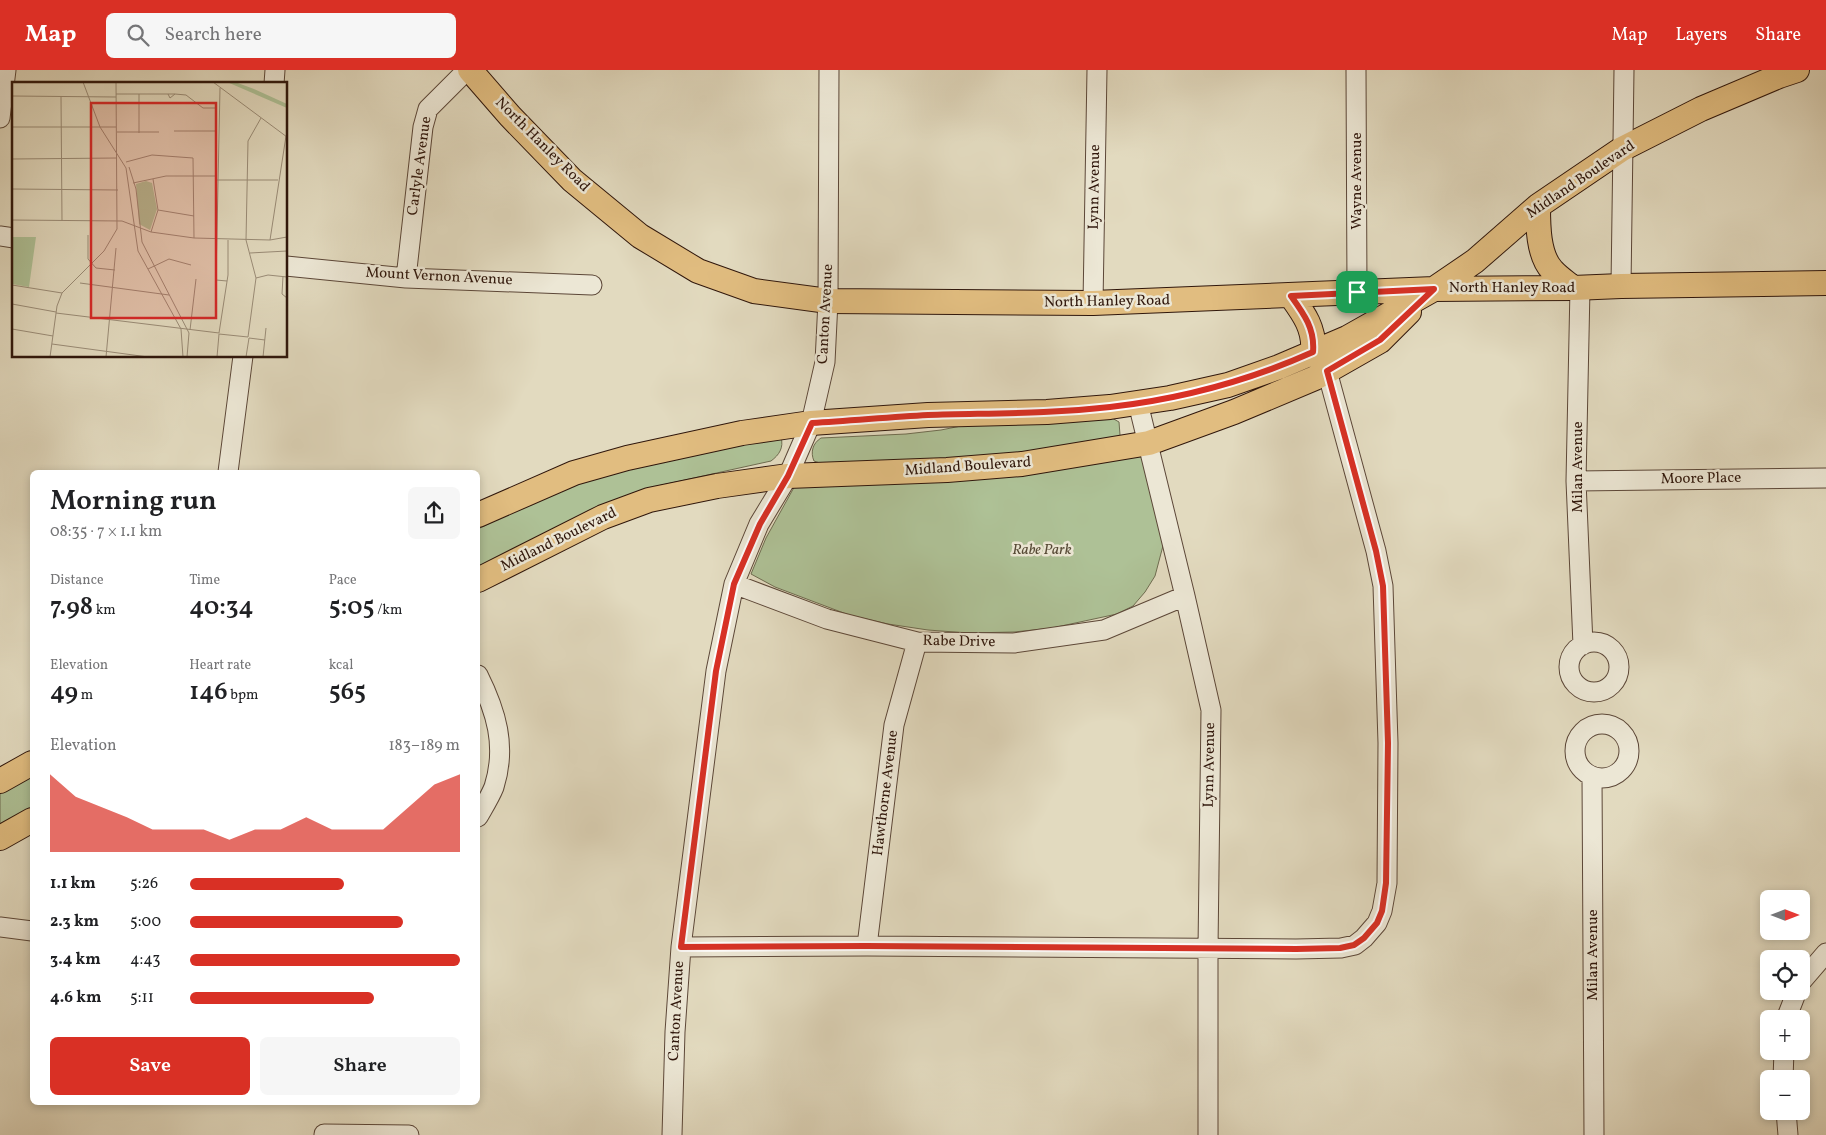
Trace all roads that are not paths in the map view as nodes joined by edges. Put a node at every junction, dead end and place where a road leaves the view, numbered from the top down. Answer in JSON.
{"nodes":[{"id":1,"x":6,"y":70,"type":"edge"},
{"id":2,"x":469,"y":70,"type":"edge"},
{"id":3,"x":829,"y":70,"type":"edge"},
{"id":4,"x":1097,"y":70,"type":"edge"},
{"id":5,"x":1356,"y":70,"type":"edge"},
{"id":6,"x":1624,"y":70,"type":"edge"},
{"id":7,"x":1797,"y":70,"type":"edge"},
{"id":8,"x":0,"y":118,"type":"edge"},
{"id":9,"x":1622,"y":149,"type":"junction"},
{"id":10,"x":1538,"y":206,"type":"junction"},
{"id":11,"x":288,"y":266,"type":"edge"},
{"id":12,"x":406,"y":278,"type":"junction"},
{"id":13,"x":1826,"y":283,"type":"edge"},
{"id":14,"x":592,"y":284,"type":"dead end"},
{"id":15,"x":1621,"y":286,"type":"junction"},
{"id":16,"x":1577,"y":288,"type":"junction"},
{"id":17,"x":1434,"y":289,"type":"junction"},
{"id":18,"x":1357,"y":292,"type":"junction"},
{"id":19,"x":1291,"y":296,"type":"junction"},
{"id":20,"x":828,"y":301,"type":"junction"},
{"id":21,"x":1093,"y":304,"type":"junction"},
{"id":22,"x":1313,"y":352,"type":"junction"},
{"id":23,"x":243,"y":358,"type":"edge"},
{"id":24,"x":1327,"y":371,"type":"junction"},
{"id":25,"x":1138,"y":403,"type":"junction"},
{"id":26,"x":812,"y":423,"type":"junction"},
{"id":27,"x":1149,"y":443,"type":"junction"},
{"id":28,"x":228,"y":470,"type":"edge"},
{"id":29,"x":788,"y":476,"type":"junction"},
{"id":30,"x":1826,"y":478,"type":"edge"},
{"id":31,"x":1576,"y":481,"type":"junction"},
{"id":32,"x":480,"y":514,"type":"edge"},
{"id":33,"x":480,"y":579,"type":"edge"},
{"id":34,"x":734,"y":584,"type":"junction"},
{"id":35,"x":1185,"y":596,"type":"junction"},
{"id":36,"x":917,"y":642,"type":"junction"},
{"id":37,"x":1583,"y":646,"type":"dead end"},
{"id":38,"x":480,"y":679,"type":"edge"},
{"id":39,"x":30,"y":764,"type":"edge"},
{"id":40,"x":1592,"y":776,"type":"dead end"},
{"id":41,"x":0,"y":781,"type":"edge"},
{"id":42,"x":480,"y":814,"type":"edge"},
{"id":43,"x":30,"y":821,"type":"edge"},
{"id":44,"x":0,"y":838,"type":"edge"},
{"id":45,"x":0,"y":927,"type":"edge"},
{"id":46,"x":30,"y":931,"type":"edge"},
{"id":47,"x":866,"y":946,"type":"junction"},
{"id":48,"x":681,"y":947,"type":"junction"},
{"id":49,"x":1208,"y":949,"type":"junction"},
{"id":50,"x":1826,"y":954,"type":"edge"},
{"id":51,"x":1810,"y":972,"type":"edge"},
{"id":52,"x":1787,"y":1120,"type":"edge"},
{"id":53,"x":324,"y":1134,"type":"edge"},
{"id":54,"x":409,"y":1135,"type":"edge"},
{"id":55,"x":672,"y":1135,"type":"edge"},
{"id":56,"x":1208,"y":1135,"type":"edge"},
{"id":57,"x":1594,"y":1135,"type":"edge"},
{"id":58,"x":1788,"y":1135,"type":"edge"}],
"edges":[{"from":1,"to":8,"type":"street"},
{"from":2,"to":12,"type":"street","name":"Carlyle Avenue"},
{"from":2,"to":20,"type":"main road","name":"North Hanley Road"},
{"from":3,"to":20,"type":"street","name":"Canton Avenue"},
{"from":4,"to":21,"type":"street","name":"Lynn Avenue"},
{"from":5,"to":18,"type":"street","name":"Wayne Avenue"},
{"from":6,"to":9,"type":"street"},
{"from":7,"to":9,"type":"main road","name":"Midland Boulevard"},
{"from":9,"to":10,"type":"main road","name":"Midland Boulevard"},
{"from":9,"to":15,"type":"street"},
{"from":10,"to":16,"type":"main road"},
{"from":10,"to":17,"type":"main road","name":"Midland Boulevard"},
{"from":11,"to":12,"type":"street","name":"Mount Vernon Avenue"},
{"from":12,"to":14,"type":"street","name":"Mount Vernon Avenue"},
{"from":13,"to":15,"type":"main road","name":"North Hanley Road"},
{"from":15,"to":16,"type":"main road","name":"North Hanley Road"},
{"from":16,"to":17,"type":"main road","name":"North Hanley Road"},
{"from":16,"to":31,"type":"street","name":"Milan Avenue"},
{"from":17,"to":18,"type":"main road","name":"North Hanley Road"},
{"from":17,"to":22,"type":"main road","name":"Midland Boulevard"},
{"from":17,"to":24,"type":"main road","name":"Midland Boulevard"},
{"from":18,"to":19,"type":"main road","name":"North Hanley Road"},
{"from":19,"to":21,"type":"main road","name":"North Hanley Road"},
{"from":19,"to":22,"type":"main road"},
{"from":20,"to":21,"type":"main road","name":"North Hanley Road"},
{"from":20,"to":26,"type":"street","name":"Canton Avenue"},
{"from":22,"to":25,"type":"main road","name":"Midland Boulevard"},
{"from":23,"to":28,"type":"street"},
{"from":24,"to":27,"type":"main road","name":"Midland Boulevard"},
{"from":24,"to":49,"type":"street"},
{"from":25,"to":26,"type":"main road","name":"Midland Boulevard"},
{"from":25,"to":27,"type":"street","name":"Lynn Avenue"},
{"from":26,"to":29,"type":"street","name":"Canton Avenue"},
{"from":26,"to":32,"type":"main road","name":"Midland Boulevard"},
{"from":27,"to":29,"type":"main road","name":"Midland Boulevard"},
{"from":27,"to":35,"type":"street","name":"Lynn Avenue"},
{"from":29,"to":33,"type":"main road","name":"Midland Boulevard"},
{"from":29,"to":34,"type":"street","name":"Canton Avenue"},
{"from":30,"to":31,"type":"street","name":"Moore Place"},
{"from":31,"to":37,"type":"street","name":"Milan Avenue"},
{"from":34,"to":36,"type":"street","name":"Rabe Drive"},
{"from":34,"to":48,"type":"street","name":"Canton Avenue"},
{"from":35,"to":36,"type":"street","name":"Rabe Drive"},
{"from":35,"to":49,"type":"street","name":"Lynn Avenue"},
{"from":36,"to":47,"type":"street","name":"Hawthorne Avenue"},
{"from":38,"to":42,"type":"street"},
{"from":39,"to":41,"type":"main road"},
{"from":40,"to":57,"type":"street","name":"Milan Avenue"},
{"from":43,"to":44,"type":"main road"},
{"from":45,"to":46,"type":"street"},
{"from":47,"to":48,"type":"street"},
{"from":47,"to":49,"type":"street"},
{"from":48,"to":55,"type":"street","name":"Canton Avenue"},
{"from":49,"to":56,"type":"street","name":"Lynn Avenue"},
{"from":50,"to":51,"type":"street"},
{"from":52,"to":58,"type":"street"},
{"from":53,"to":54,"type":"street"}]}
